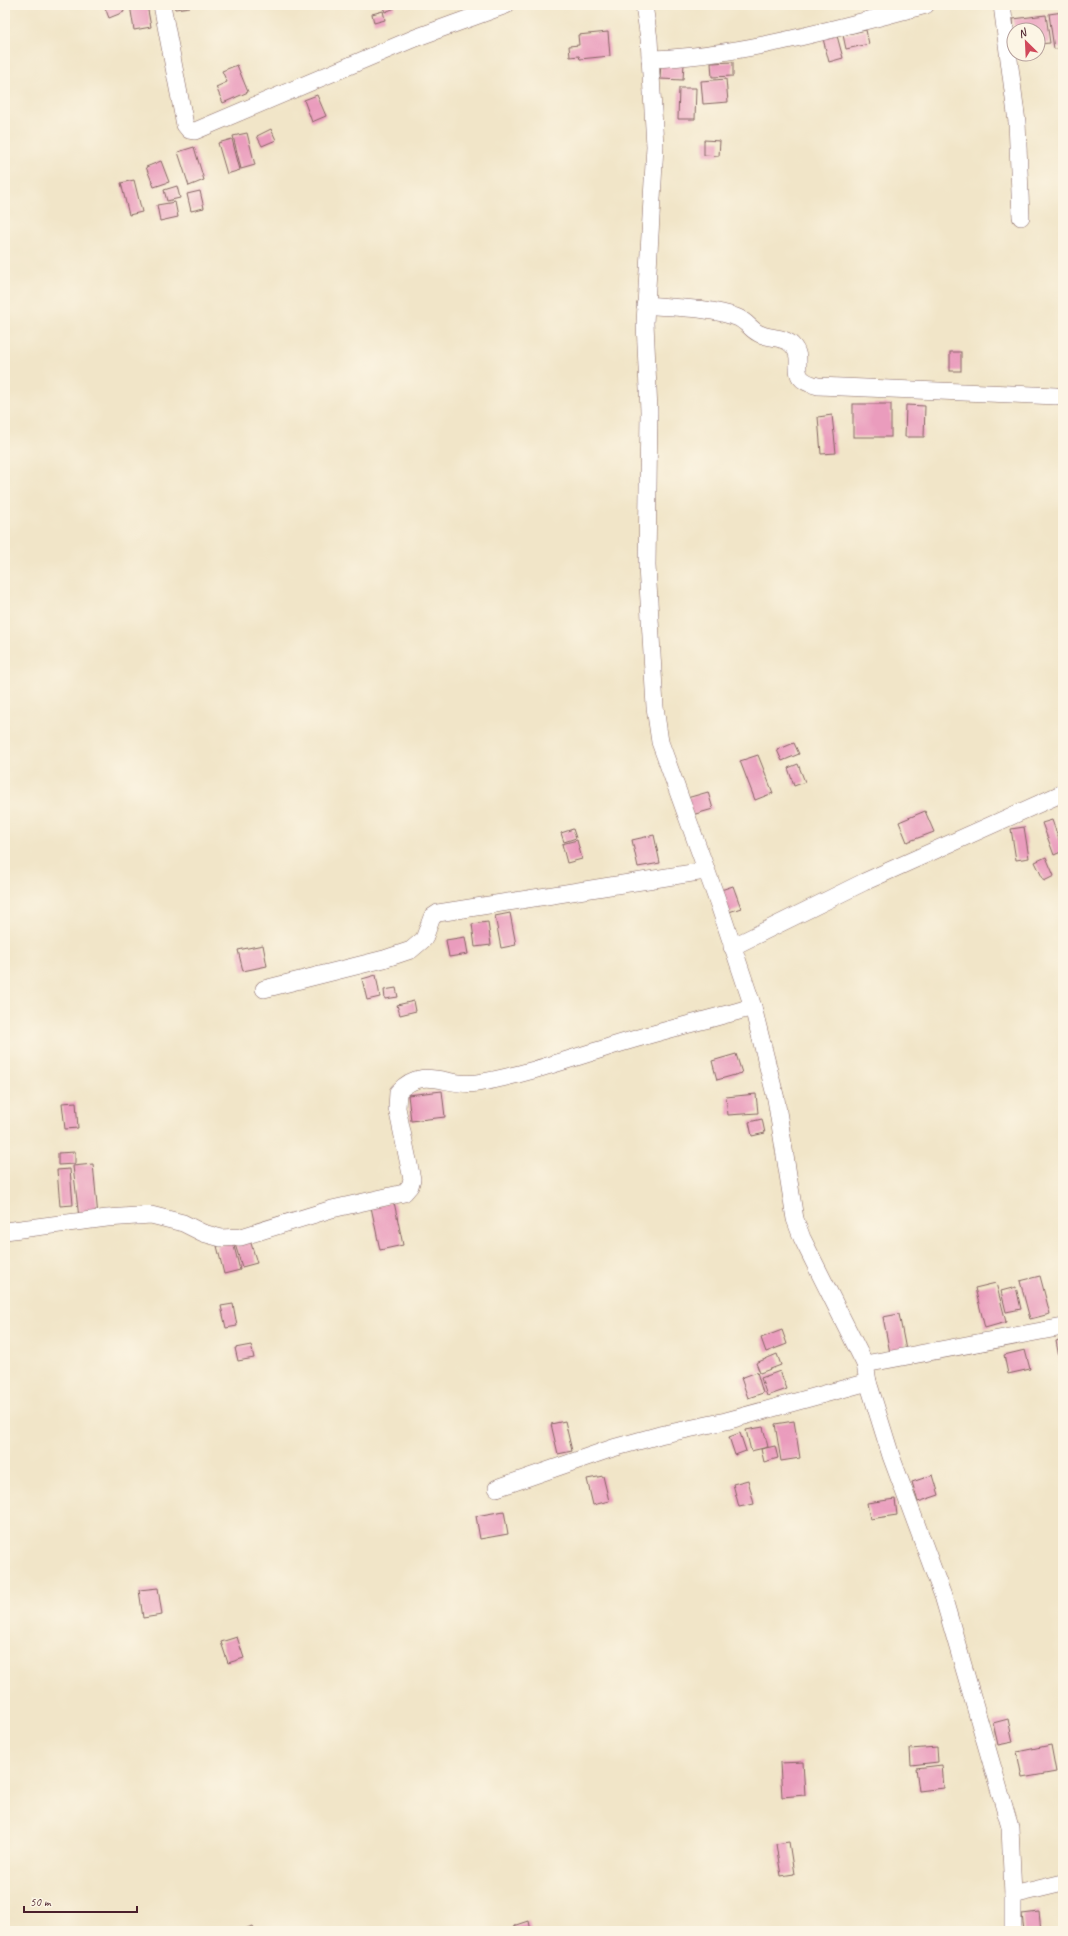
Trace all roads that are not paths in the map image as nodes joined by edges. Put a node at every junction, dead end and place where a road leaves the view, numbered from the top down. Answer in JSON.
{"nodes":[{"id":1,"x":162,"y":5,"type":"edge"},
{"id":2,"x":506,"y":5,"type":"edge"},
{"id":3,"x":644,"y":5,"type":"edge"},
{"id":4,"x":926,"y":5,"type":"edge"},
{"id":5,"x":1002,"y":5,"type":"edge"},
{"id":6,"x":650,"y":58,"type":"junction"},
{"id":7,"x":1021,"y":217,"type":"dead end"},
{"id":8,"x":645,"y":305,"type":"junction"},
{"id":9,"x":1056,"y":396,"type":"dead end"},
{"id":10,"x":1063,"y":793,"type":"edge"},
{"id":11,"x":705,"y":871,"type":"junction"},
{"id":12,"x":732,"y":947,"type":"junction"},
{"id":13,"x":264,"y":989,"type":"dead end"},
{"id":14,"x":753,"y":1007,"type":"junction"},
{"id":15,"x":5,"y":1231,"type":"edge"},
{"id":16,"x":1063,"y":1327,"type":"edge"},
{"id":17,"x":865,"y":1364,"type":"junction"},
{"id":18,"x":868,"y":1382,"type":"junction"},
{"id":19,"x":497,"y":1488,"type":"dead end"},
{"id":20,"x":1063,"y":1883,"type":"edge"},
{"id":21,"x":1012,"y":1895,"type":"junction"},
{"id":22,"x":1013,"y":1931,"type":"edge"}],
"edges":[{"from":1,"to":2,"type":"street"},
{"from":3,"to":6,"type":"street"},
{"from":4,"to":6,"type":"street"},
{"from":5,"to":7,"type":"street"},
{"from":6,"to":8,"type":"street"},
{"from":8,"to":9,"type":"street"},
{"from":8,"to":11,"type":"street"},
{"from":10,"to":12,"type":"street"},
{"from":11,"to":12,"type":"street"},
{"from":11,"to":13,"type":"street"},
{"from":12,"to":14,"type":"street"},
{"from":14,"to":15,"type":"street"},
{"from":14,"to":17,"type":"street"},
{"from":16,"to":17,"type":"street"},
{"from":17,"to":18,"type":"street"},
{"from":18,"to":19,"type":"street"},
{"from":18,"to":21,"type":"street"},
{"from":20,"to":21,"type":"street"},
{"from":21,"to":22,"type":"street"}]}
